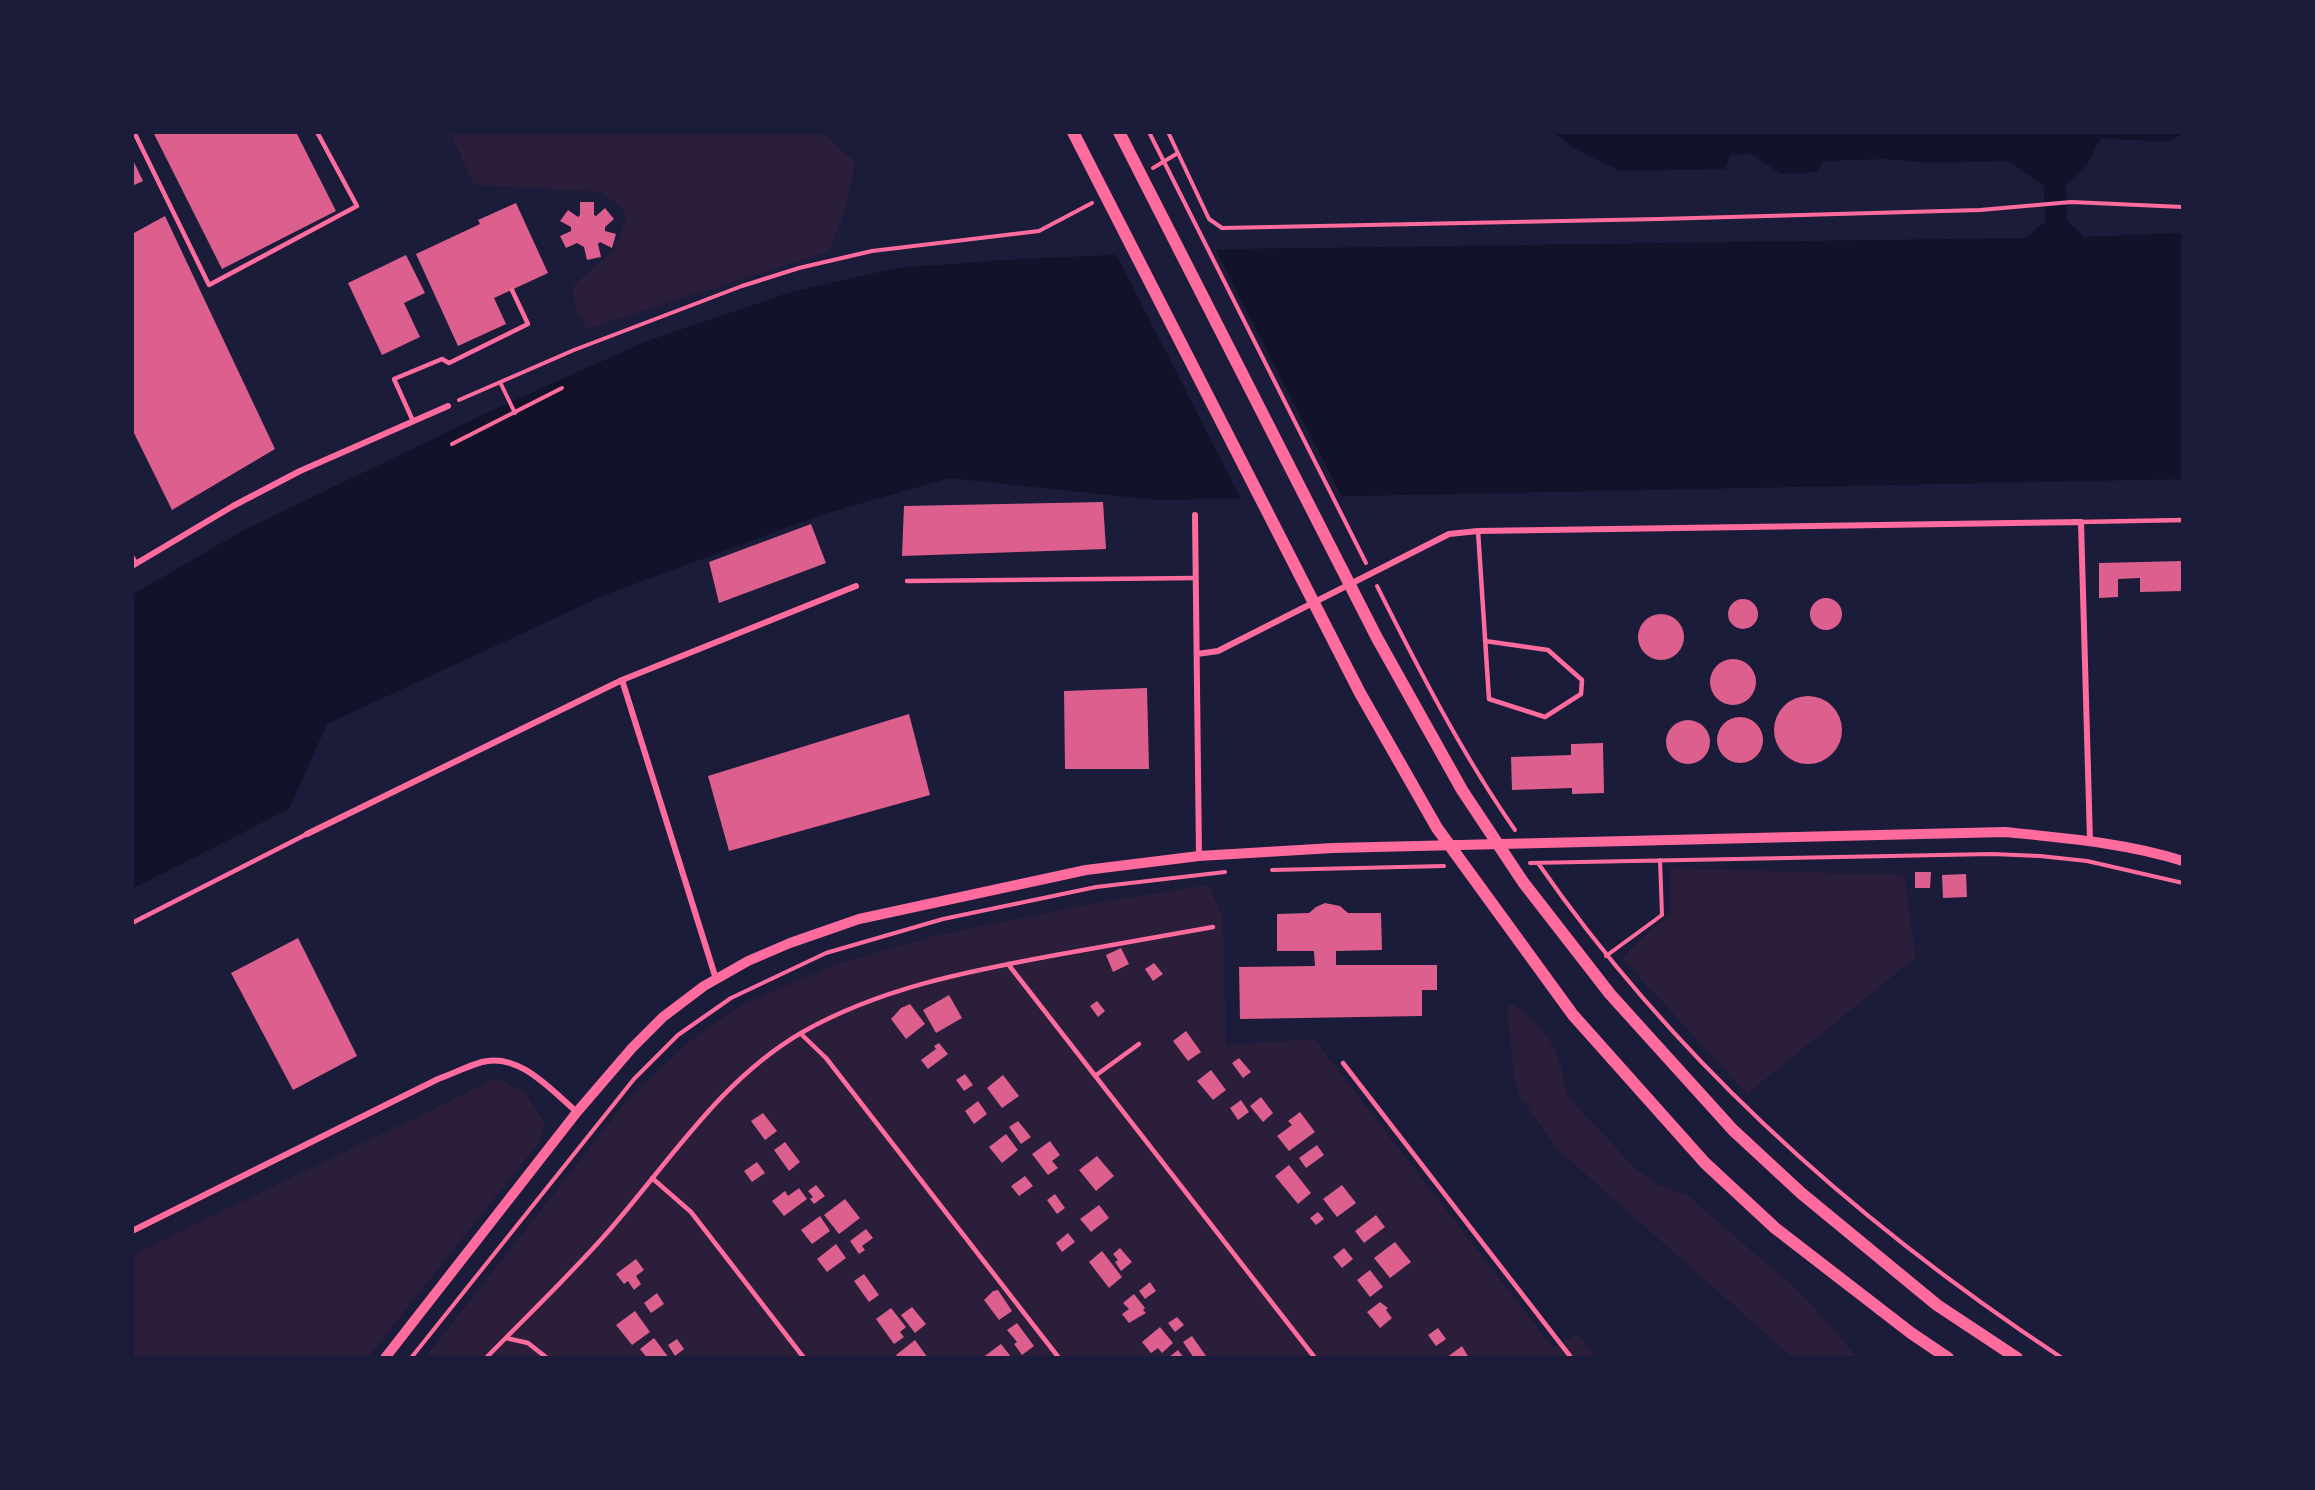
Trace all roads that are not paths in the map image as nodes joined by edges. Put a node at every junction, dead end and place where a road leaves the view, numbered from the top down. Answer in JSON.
{"nodes":[{"id":1,"x":134,"y":132,"type":"edge"},
{"id":2,"x":317,"y":132,"type":"edge"},
{"id":3,"x":1073,"y":132,"type":"edge"},
{"id":4,"x":1119,"y":132,"type":"edge"},
{"id":5,"x":512,"y":290,"type":"dead end"},
{"id":6,"x":448,"y":406,"type":"road end"},
{"id":7,"x":413,"y":421,"type":"junction"},
{"id":8,"x":1195,"y":516,"type":"dead end"},
{"id":9,"x":2183,"y":520,"type":"edge"},
{"id":10,"x":2081,"y":522,"type":"junction"},
{"id":11,"x":1478,"y":531,"type":"junction"},
{"id":12,"x":132,"y":556,"type":"edge"},
{"id":13,"x":134,"y":564,"type":"edge"},
{"id":14,"x":1196,"y":578,"type":"junction"},
{"id":15,"x":907,"y":581,"type":"dead end"},
{"id":16,"x":856,"y":586,"type":"dead end"},
{"id":17,"x":1485,"y":641,"type":"junction"},
{"id":18,"x":1197,"y":654,"type":"junction"},
{"id":19,"x":622,"y":680,"type":"junction"},
{"id":20,"x":307,"y":834,"type":"joint"},
{"id":21,"x":2090,"y":841,"type":"junction"},
{"id":22,"x":1199,"y":856,"type":"junction"},
{"id":23,"x":2183,"y":861,"type":"edge"},
{"id":24,"x":132,"y":923,"type":"edge"},
{"id":25,"x":1213,"y":927,"type":"dead end"},
{"id":26,"x":1008,"y":964,"type":"junction"},
{"id":27,"x":717,"y":980,"type":"junction"},
{"id":28,"x":801,"y":1034,"type":"junction"},
{"id":29,"x":1139,"y":1044,"type":"dead end"},
{"id":30,"x":1343,"y":1063,"type":"dead end"},
{"id":31,"x":1095,"y":1076,"type":"junction"},
{"id":32,"x":577,"y":1112,"type":"junction"},
{"id":33,"x":652,"y":1178,"type":"junction"},
{"id":34,"x":132,"y":1231,"type":"edge"},
{"id":35,"x":506,"y":1338,"type":"junction"},
{"id":36,"x":1569,"y":1357,"type":"edge"},
{"id":37,"x":385,"y":1358,"type":"edge"},
{"id":38,"x":486,"y":1358,"type":"edge"},
{"id":39,"x":548,"y":1358,"type":"edge"},
{"id":40,"x":804,"y":1358,"type":"edge"},
{"id":41,"x":1059,"y":1358,"type":"edge"},
{"id":42,"x":1315,"y":1358,"type":"edge"},
{"id":43,"x":1948,"y":1358,"type":"edge"},
{"id":44,"x":2016,"y":1358,"type":"edge"}],
"edges":[{"from":1,"to":2,"type":"lane"},
{"from":3,"to":43,"type":"main road"},
{"from":4,"to":44,"type":"main road"},
{"from":5,"to":7,"type":"lane"},
{"from":6,"to":7,"type":"street"},
{"from":7,"to":13,"type":"street"},
{"from":8,"to":14,"type":"street"},
{"from":9,"to":10,"type":"lane"},
{"from":10,"to":11,"type":"street"},
{"from":10,"to":21,"type":"street"},
{"from":11,"to":17,"type":"lane"},
{"from":11,"to":18,"type":"street"},
{"from":12,"to":13,"type":"lane"},
{"from":14,"to":15,"type":"lane"},
{"from":14,"to":18,"type":"street"},
{"from":16,"to":19,"type":"street"},
{"from":17,"to":17,"type":"lane"},
{"from":18,"to":22,"type":"street"},
{"from":19,"to":20,"type":"street"},
{"from":19,"to":27,"type":"street"},
{"from":20,"to":24,"type":"lane"},
{"from":21,"to":22,"type":"street"},
{"from":21,"to":23,"type":"street"},
{"from":22,"to":27,"type":"street"},
{"from":25,"to":26,"type":"lane"},
{"from":26,"to":28,"type":"lane"},
{"from":26,"to":31,"type":"lane"},
{"from":27,"to":32,"type":"street"},
{"from":28,"to":33,"type":"lane"},
{"from":28,"to":41,"type":"lane"},
{"from":29,"to":31,"type":"lane"},
{"from":30,"to":36,"type":"lane"},
{"from":31,"to":42,"type":"lane"},
{"from":32,"to":34,"type":"street"},
{"from":32,"to":37,"type":"street"},
{"from":33,"to":35,"type":"lane"},
{"from":33,"to":40,"type":"lane"},
{"from":35,"to":38,"type":"lane"},
{"from":35,"to":39,"type":"lane"}]}
